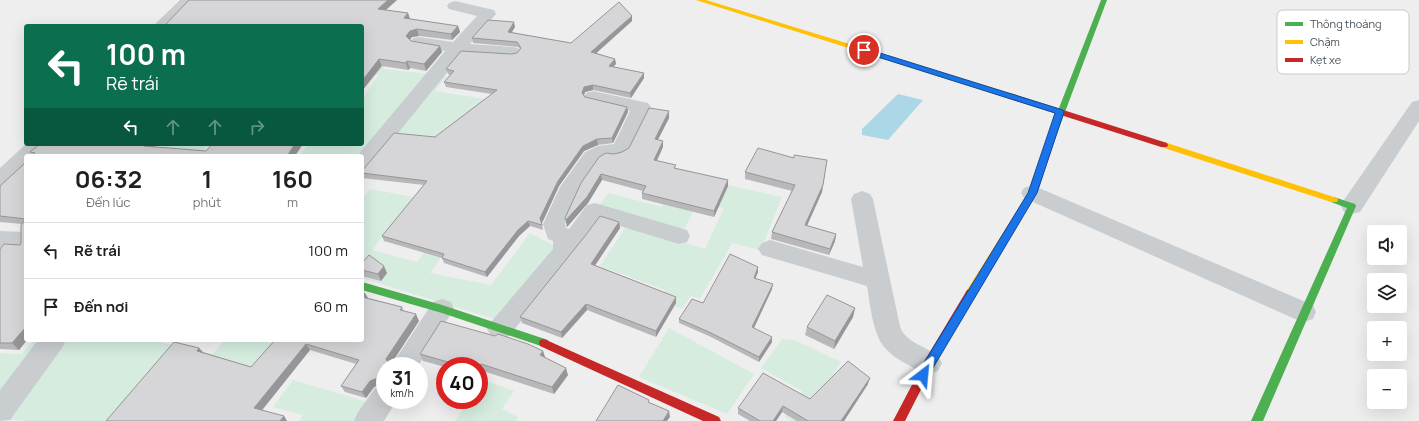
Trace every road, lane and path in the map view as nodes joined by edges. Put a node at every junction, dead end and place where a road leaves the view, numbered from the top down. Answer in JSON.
{"nodes":[{"id":1,"x":189,"y":0,"type":"edge"},
{"id":2,"x":699,"y":0,"type":"edge"},
{"id":3,"x":1104,"y":0,"type":"edge"},
{"id":4,"x":455,"y":6,"type":"dead end"},
{"id":5,"x":163,"y":24,"type":"edge"},
{"id":6,"x":419,"y":42,"type":"edge"},
{"id":7,"x":457,"y":48,"type":"junction"},
{"id":8,"x":512,"y":52,"type":"edge"},
{"id":9,"x":593,"y":97,"type":"edge"},
{"id":10,"x":1419,"y":106,"type":"edge"},
{"id":11,"x":1060,"y":112,"type":"junction"},
{"id":12,"x":36,"y":146,"type":"edge"},
{"id":13,"x":27,"y":154,"type":"edge"},
{"id":14,"x":24,"y":157,"type":"edge"},
{"id":15,"x":364,"y":162,"type":"edge"},
{"id":16,"x":0,"y":180,"type":"edge"},
{"id":17,"x":1032,"y":193,"type":"junction"},
{"id":18,"x":862,"y":199,"type":"dead end"},
{"id":19,"x":1352,"y":206,"type":"junction"},
{"id":20,"x":679,"y":236,"type":"dead end"},
{"id":21,"x":0,"y":240,"type":"edge"},
{"id":22,"x":24,"y":241,"type":"edge"},
{"id":23,"x":770,"y":249,"type":"dead end"},
{"id":24,"x":565,"y":251,"type":"junction"},
{"id":25,"x":877,"y":280,"type":"junction"},
{"id":26,"x":364,"y":287,"type":"edge"},
{"id":27,"x":442,"y":308,"type":"junction"},
{"id":28,"x":1304,"y":312,"type":"junction"},
{"id":29,"x":500,"y":329,"type":"junction"},
{"id":30,"x":52,"y":342,"type":"edge"},
{"id":31,"x":410,"y":357,"type":"edge"},
{"id":32,"x":929,"y":363,"type":"junction"},
{"id":33,"x":376,"y":409,"type":"edge"},
{"id":34,"x":0,"y":411,"type":"edge"},
{"id":35,"x":368,"y":421,"type":"edge"},
{"id":36,"x":715,"y":421,"type":"edge"},
{"id":37,"x":899,"y":421,"type":"edge"},
{"id":38,"x":1257,"y":421,"type":"edge"}],
"edges":[{"from":1,"to":5,"type":"street"},
{"from":2,"to":11,"type":"street"},
{"from":3,"to":11,"type":"street"},
{"from":4,"to":7,"type":"street"},
{"from":6,"to":7,"type":"street"},
{"from":7,"to":8,"type":"street"},
{"from":7,"to":15,"type":"street"},
{"from":9,"to":24,"type":"street"},
{"from":10,"to":19,"type":"street"},
{"from":11,"to":17,"type":"street"},
{"from":11,"to":19,"type":"street"},
{"from":12,"to":13,"type":"street"},
{"from":14,"to":16,"type":"street"},
{"from":17,"to":28,"type":"street"},
{"from":17,"to":32,"type":"street"},
{"from":18,"to":25,"type":"street"},
{"from":19,"to":28,"type":"street"},
{"from":20,"to":24,"type":"street"},
{"from":21,"to":22,"type":"street"},
{"from":23,"to":25,"type":"street"},
{"from":24,"to":29,"type":"street"},
{"from":25,"to":32,"type":"street"},
{"from":26,"to":27,"type":"street"},
{"from":27,"to":29,"type":"street"},
{"from":27,"to":31,"type":"street"},
{"from":28,"to":38,"type":"street"},
{"from":29,"to":36,"type":"street"},
{"from":30,"to":34,"type":"street"},
{"from":32,"to":37,"type":"street"},
{"from":33,"to":35,"type":"street"}]}
